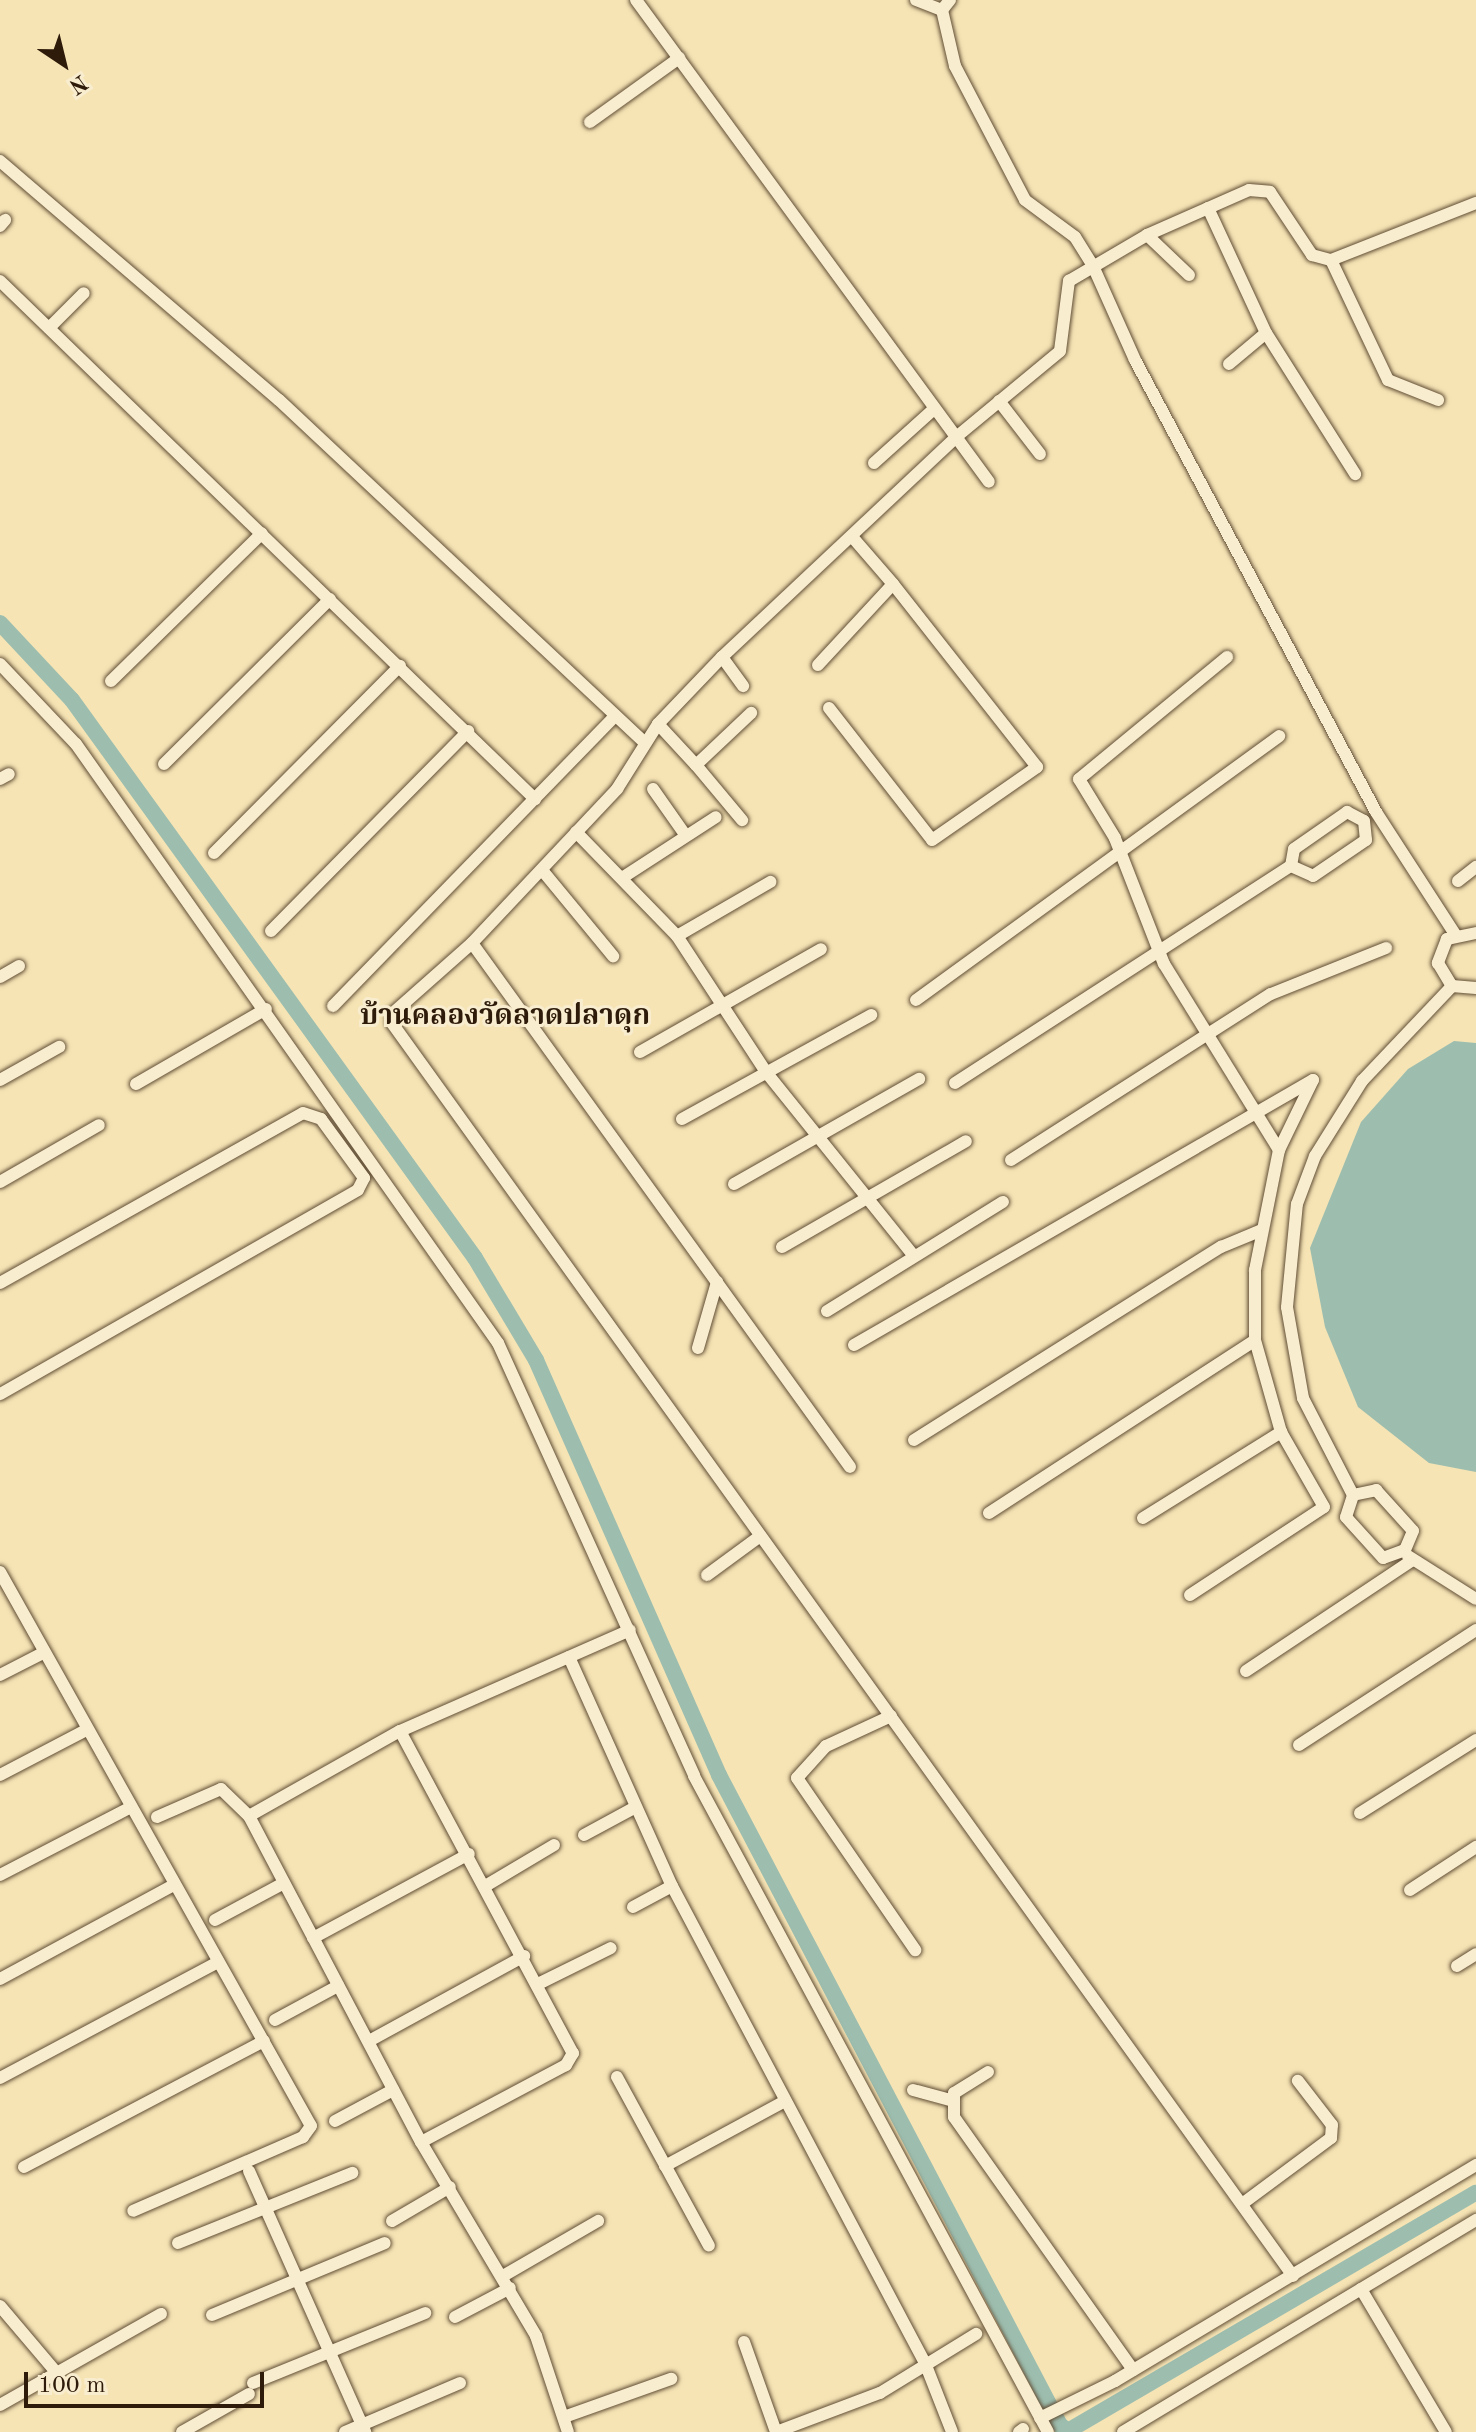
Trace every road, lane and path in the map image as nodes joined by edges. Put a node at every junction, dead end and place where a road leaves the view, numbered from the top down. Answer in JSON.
{"nodes":[{"id":1,"x":636,"y":0,"type":"edge"},
{"id":2,"x":916,"y":0,"type":"edge"},
{"id":3,"x":946,"y":5,"type":"edge"},
{"id":4,"x":679,"y":58,"type":"junction"},
{"id":5,"x":590,"y":122,"type":"dead end"},
{"id":6,"x":0,"y":161,"type":"edge"},
{"id":7,"x":1476,"y":203,"type":"edge"},
{"id":8,"x":1208,"y":208,"type":"junction"},
{"id":9,"x":1147,"y":235,"type":"junction"},
{"id":10,"x":1331,"y":260,"type":"junction"},
{"id":11,"x":1093,"y":266,"type":"junction"},
{"id":12,"x":1189,"y":275,"type":"dead end"},
{"id":13,"x":0,"y":281,"type":"edge"},
{"id":14,"x":84,"y":293,"type":"dead end"},
{"id":15,"x":49,"y":328,"type":"junction"},
{"id":16,"x":1266,"y":333,"type":"junction"},
{"id":17,"x":1229,"y":364,"type":"dead end"},
{"id":18,"x":1438,"y":400,"type":"dead end"},
{"id":19,"x":999,"y":401,"type":"junction"},
{"id":20,"x":934,"y":409,"type":"junction"},
{"id":21,"x":955,"y":438,"type":"junction"},
{"id":22,"x":1040,"y":454,"type":"dead end"},
{"id":23,"x":874,"y":463,"type":"dead end"},
{"id":24,"x":1355,"y":474,"type":"dead end"},
{"id":25,"x":989,"y":482,"type":"dead end"},
{"id":26,"x":262,"y":533,"type":"junction"},
{"id":27,"x":854,"y":539,"type":"junction"},
{"id":28,"x":893,"y":584,"type":"junction"},
{"id":29,"x":330,"y":599,"type":"junction"},
{"id":30,"x":722,"y":657,"type":"junction"},
{"id":31,"x":1227,"y":657,"type":"dead end"},
{"id":32,"x":0,"y":664,"type":"edge"},
{"id":33,"x":818,"y":665,"type":"dead end"},
{"id":34,"x":400,"y":666,"type":"junction"},
{"id":35,"x":111,"y":681,"type":"dead end"},
{"id":36,"x":743,"y":686,"type":"dead end"},
{"id":37,"x":829,"y":708,"type":"dead end"},
{"id":38,"x":751,"y":713,"type":"dead end"},
{"id":39,"x":615,"y":716,"type":"junction"},
{"id":40,"x":658,"y":724,"type":"junction"},
{"id":41,"x":468,"y":731,"type":"junction"},
{"id":42,"x":1279,"y":736,"type":"dead end"},
{"id":43,"x":644,"y":742,"type":"junction"},
{"id":44,"x":164,"y":764,"type":"dead end"},
{"id":45,"x":696,"y":765,"type":"junction"},
{"id":46,"x":653,"y":789,"type":"dead end"},
{"id":47,"x":535,"y":799,"type":"junction"},
{"id":48,"x":1376,"y":812,"type":"junction"},
{"id":49,"x":716,"y":817,"type":"dead end"},
{"id":50,"x":742,"y":820,"type":"dead end"},
{"id":51,"x":1364,"y":821,"type":"junction"},
{"id":52,"x":576,"y":832,"type":"junction"},
{"id":53,"x":686,"y":836,"type":"junction"},
{"id":54,"x":214,"y":853,"type":"dead end"},
{"id":55,"x":1123,"y":855,"type":"junction"},
{"id":56,"x":1291,"y":866,"type":"junction"},
{"id":57,"x":1476,"y":867,"type":"edge"},
{"id":58,"x":542,"y":870,"type":"junction"},
{"id":59,"x":625,"y":876,"type":"junction"},
{"id":60,"x":1458,"y":881,"type":"dead end"},
{"id":61,"x":770,"y":882,"type":"dead end"},
{"id":62,"x":271,"y":931,"type":"dead end"},
{"id":63,"x":1476,"y":933,"type":"edge"},
{"id":64,"x":1455,"y":934,"type":"junction"},
{"id":65,"x":677,"y":936,"type":"junction"},
{"id":66,"x":472,"y":943,"type":"junction"},
{"id":67,"x":1386,"y":948,"type":"dead end"},
{"id":68,"x":821,"y":949,"type":"dead end"},
{"id":69,"x":1159,"y":953,"type":"junction"},
{"id":70,"x":613,"y":956,"type":"dead end"},
{"id":71,"x":19,"y":966,"type":"dead end"},
{"id":72,"x":0,"y":977,"type":"edge"},
{"id":73,"x":1452,"y":986,"type":"junction"},
{"id":74,"x":1476,"y":988,"type":"edge"},
{"id":75,"x":916,"y":1000,"type":"dead end"},
{"id":76,"x":720,"y":1005,"type":"junction"},
{"id":77,"x":333,"y":1006,"type":"dead end"},
{"id":78,"x":266,"y":1009,"type":"junction"},
{"id":79,"x":871,"y":1015,"type":"dead end"},
{"id":80,"x":1205,"y":1035,"type":"junction"},
{"id":81,"x":59,"y":1047,"type":"dead end"},
{"id":82,"x":640,"y":1052,"type":"dead end"},
{"id":83,"x":766,"y":1072,"type":"junction"},
{"id":84,"x":919,"y":1079,"type":"dead end"},
{"id":85,"x":0,"y":1080,"type":"edge"},
{"id":86,"x":955,"y":1083,"type":"dead end"},
{"id":87,"x":136,"y":1084,"type":"dead end"},
{"id":88,"x":1256,"y":1109,"type":"junction"},
{"id":89,"x":682,"y":1119,"type":"dead end"},
{"id":90,"x":99,"y":1125,"type":"dead end"},
{"id":91,"x":819,"y":1135,"type":"junction"},
{"id":92,"x":966,"y":1141,"type":"dead end"},
{"id":93,"x":1279,"y":1150,"type":"junction"},
{"id":94,"x":1011,"y":1160,"type":"dead end"},
{"id":95,"x":0,"y":1182,"type":"edge"},
{"id":96,"x":734,"y":1184,"type":"dead end"},
{"id":97,"x":869,"y":1197,"type":"junction"},
{"id":98,"x":1003,"y":1202,"type":"dead end"},
{"id":99,"x":1262,"y":1230,"type":"junction"},
{"id":100,"x":782,"y":1247,"type":"dead end"},
{"id":101,"x":914,"y":1256,"type":"junction"},
{"id":102,"x":717,"y":1282,"type":"junction"},
{"id":103,"x":0,"y":1283,"type":"edge"},
{"id":104,"x":827,"y":1311,"type":"dead end"},
{"id":105,"x":1255,"y":1340,"type":"junction"},
{"id":106,"x":854,"y":1345,"type":"dead end"},
{"id":107,"x":698,"y":1348,"type":"dead end"},
{"id":108,"x":0,"y":1394,"type":"edge"},
{"id":109,"x":1281,"y":1432,"type":"junction"},
{"id":110,"x":914,"y":1440,"type":"dead end"},
{"id":111,"x":850,"y":1467,"type":"dead end"},
{"id":112,"x":1353,"y":1495,"type":"junction"},
{"id":113,"x":989,"y":1513,"type":"dead end"},
{"id":114,"x":1143,"y":1518,"type":"dead end"},
{"id":115,"x":759,"y":1537,"type":"junction"},
{"id":116,"x":1408,"y":1555,"type":"junction"},
{"id":117,"x":0,"y":1574,"type":"edge"},
{"id":118,"x":707,"y":1575,"type":"dead end"},
{"id":119,"x":1190,"y":1595,"type":"dead end"},
{"id":120,"x":1476,"y":1599,"type":"edge"},
{"id":121,"x":630,"y":1630,"type":"junction"},
{"id":122,"x":1476,"y":1630,"type":"edge"},
{"id":123,"x":43,"y":1653,"type":"junction"},
{"id":124,"x":569,"y":1657,"type":"junction"},
{"id":125,"x":1246,"y":1671,"type":"dead end"},
{"id":126,"x":0,"y":1675,"type":"edge"},
{"id":127,"x":891,"y":1716,"type":"junction"},
{"id":128,"x":86,"y":1730,"type":"junction"},
{"id":129,"x":400,"y":1731,"type":"junction"},
{"id":130,"x":1476,"y":1740,"type":"edge"},
{"id":131,"x":1299,"y":1745,"type":"dead end"},
{"id":132,"x":0,"y":1775,"type":"edge"},
{"id":133,"x":129,"y":1808,"type":"junction"},
{"id":134,"x":634,"y":1808,"type":"junction"},
{"id":135,"x":1360,"y":1813,"type":"dead end"},
{"id":136,"x":249,"y":1816,"type":"junction"},
{"id":137,"x":157,"y":1817,"type":"dead end"},
{"id":138,"x":584,"y":1835,"type":"dead end"},
{"id":139,"x":554,"y":1845,"type":"dead end"},
{"id":140,"x":1476,"y":1847,"type":"edge"},
{"id":141,"x":469,"y":1854,"type":"junction"},
{"id":142,"x":0,"y":1875,"type":"edge"},
{"id":143,"x":284,"y":1883,"type":"junction"},
{"id":144,"x":174,"y":1885,"type":"junction"},
{"id":145,"x":487,"y":1885,"type":"junction"},
{"id":146,"x":672,"y":1886,"type":"junction"},
{"id":147,"x":1410,"y":1890,"type":"dead end"},
{"id":148,"x":633,"y":1907,"type":"dead end"},
{"id":149,"x":215,"y":1920,"type":"dead end"},
{"id":150,"x":313,"y":1938,"type":"junction"},
{"id":151,"x":611,"y":1948,"type":"dead end"},
{"id":152,"x":915,"y":1950,"type":"dead end"},
{"id":153,"x":1476,"y":1954,"type":"edge"},
{"id":154,"x":524,"y":1956,"type":"junction"},
{"id":155,"x":218,"y":1962,"type":"junction"},
{"id":156,"x":1457,"y":1966,"type":"dead end"},
{"id":157,"x":0,"y":1979,"type":"edge"},
{"id":158,"x":538,"y":1984,"type":"junction"},
{"id":159,"x":338,"y":1986,"type":"junction"},
{"id":160,"x":275,"y":2020,"type":"dead end"},
{"id":161,"x":264,"y":2041,"type":"junction"},
{"id":162,"x":369,"y":2041,"type":"junction"},
{"id":163,"x":988,"y":2072,"type":"dead end"},
{"id":164,"x":617,"y":2077,"type":"dead end"},
{"id":165,"x":0,"y":2078,"type":"edge"},
{"id":166,"x":1298,"y":2081,"type":"dead end"},
{"id":167,"x":393,"y":2090,"type":"junction"},
{"id":168,"x":913,"y":2090,"type":"dead end"},
{"id":169,"x":950,"y":2100,"type":"junction"},
{"id":170,"x":785,"y":2101,"type":"junction"},
{"id":171,"x":335,"y":2121,"type":"dead end"},
{"id":172,"x":421,"y":2142,"type":"junction"},
{"id":173,"x":1476,"y":2165,"type":"edge"},
{"id":174,"x":665,"y":2166,"type":"junction"},
{"id":175,"x":24,"y":2167,"type":"dead end"},
{"id":176,"x":249,"y":2171,"type":"dead end"},
{"id":177,"x":352,"y":2173,"type":"dead end"},
{"id":178,"x":450,"y":2187,"type":"junction"},
{"id":179,"x":1242,"y":2204,"type":"junction"},
{"id":180,"x":267,"y":2207,"type":"junction"},
{"id":181,"x":133,"y":2211,"type":"dead end"},
{"id":182,"x":1476,"y":2220,"type":"edge"},
{"id":183,"x":392,"y":2221,"type":"dead end"},
{"id":184,"x":598,"y":2221,"type":"dead end"},
{"id":185,"x":178,"y":2243,"type":"dead end"},
{"id":186,"x":385,"y":2243,"type":"dead end"},
{"id":187,"x":709,"y":2246,"type":"dead end"},
{"id":188,"x":503,"y":2276,"type":"junction"},
{"id":189,"x":1293,"y":2276,"type":"junction"},
{"id":190,"x":299,"y":2280,"type":"junction"},
{"id":191,"x":510,"y":2288,"type":"junction"},
{"id":192,"x":1361,"y":2289,"type":"junction"},
{"id":193,"x":0,"y":2306,"type":"edge"},
{"id":194,"x":425,"y":2313,"type":"dead end"},
{"id":195,"x":161,"y":2314,"type":"dead end"},
{"id":196,"x":212,"y":2315,"type":"dead end"},
{"id":197,"x":455,"y":2317,"type":"dead end"},
{"id":198,"x":976,"y":2334,"type":"dead end"},
{"id":199,"x":744,"y":2342,"type":"dead end"},
{"id":200,"x":329,"y":2352,"type":"junction"},
{"id":201,"x":925,"y":2363,"type":"junction"},
{"id":202,"x":1133,"y":2370,"type":"junction"},
{"id":203,"x":56,"y":2372,"type":"junction"},
{"id":204,"x":671,"y":2379,"type":"dead end"},
{"id":205,"x":460,"y":2383,"type":"dead end"},
{"id":206,"x":0,"y":2405,"type":"edge"},
{"id":207,"x":564,"y":2417,"type":"junction"},
{"id":208,"x":1042,"y":2417,"type":"junction"},
{"id":209,"x":364,"y":2429,"type":"edge"},
{"id":210,"x":182,"y":2432,"type":"edge"},
{"id":211,"x":345,"y":2432,"type":"edge"},
{"id":212,"x":568,"y":2432,"type":"edge"},
{"id":213,"x":776,"y":2432,"type":"edge"},
{"id":214,"x":952,"y":2432,"type":"edge"},
{"id":215,"x":1048,"y":2432,"type":"edge"},
{"id":216,"x":1123,"y":2432,"type":"edge"},
{"id":217,"x":1446,"y":2432,"type":"edge"}],
"edges":[{"from":1,"to":4,"type":"street"},
{"from":2,"to":3,"type":"street"},
{"from":3,"to":11,"type":"street"},
{"from":4,"to":5,"type":"street"},
{"from":4,"to":20,"type":"street"},
{"from":6,"to":39,"type":"street"},
{"from":7,"to":10,"type":"street"},
{"from":8,"to":9,"type":"street"},
{"from":8,"to":10,"type":"street"},
{"from":8,"to":16,"type":"street"},
{"from":9,"to":11,"type":"street"},
{"from":9,"to":12,"type":"street"},
{"from":10,"to":18,"type":"street"},
{"from":11,"to":19,"type":"street"},
{"from":11,"to":48,"type":"street"},
{"from":13,"to":15,"type":"street"},
{"from":14,"to":15,"type":"street"},
{"from":15,"to":26,"type":"street"},
{"from":16,"to":17,"type":"street"},
{"from":16,"to":24,"type":"street"},
{"from":19,"to":21,"type":"street"},
{"from":19,"to":22,"type":"street"},
{"from":20,"to":21,"type":"street"},
{"from":20,"to":23,"type":"street"},
{"from":21,"to":25,"type":"street"},
{"from":21,"to":27,"type":"street"},
{"from":26,"to":29,"type":"street"},
{"from":26,"to":35,"type":"street"},
{"from":27,"to":28,"type":"street"},
{"from":27,"to":30,"type":"street"},
{"from":28,"to":33,"type":"street"},
{"from":28,"to":37,"type":"street"},
{"from":29,"to":34,"type":"street"},
{"from":29,"to":44,"type":"street"},
{"from":30,"to":36,"type":"street"},
{"from":30,"to":40,"type":"street"},
{"from":31,"to":55,"type":"street"},
{"from":32,"to":78,"type":"street"},
{"from":34,"to":41,"type":"street"},
{"from":34,"to":54,"type":"street"},
{"from":38,"to":45,"type":"street"},
{"from":39,"to":43,"type":"street"},
{"from":39,"to":47,"type":"street"},
{"from":40,"to":43,"type":"street"},
{"from":40,"to":45,"type":"street"},
{"from":41,"to":47,"type":"street"},
{"from":41,"to":62,"type":"street"},
{"from":42,"to":55,"type":"street"},
{"from":43,"to":52,"type":"street"},
{"from":45,"to":50,"type":"street"},
{"from":46,"to":53,"type":"street"},
{"from":47,"to":77,"type":"street"},
{"from":48,"to":51,"type":"street"},
{"from":48,"to":64,"type":"street"},
{"from":49,"to":53,"type":"street"},
{"from":51,"to":56,"type":"street"},
{"from":51,"to":56,"type":"street"},
{"from":52,"to":58,"type":"street"},
{"from":52,"to":59,"type":"street"},
{"from":53,"to":59,"type":"street"},
{"from":55,"to":69,"type":"street"},
{"from":55,"to":75,"type":"street"},
{"from":56,"to":69,"type":"street"},
{"from":57,"to":60,"type":"street"},
{"from":58,"to":66,"type":"street"},
{"from":58,"to":70,"type":"street"},
{"from":59,"to":65,"type":"street"},
{"from":61,"to":65,"type":"street"},
{"from":63,"to":64,"type":"street"},
{"from":64,"to":73,"type":"street"},
{"from":65,"to":76,"type":"street"},
{"from":66,"to":102,"type":"street"},
{"from":66,"to":115,"type":"street"},
{"from":67,"to":80,"type":"street"},
{"from":68,"to":76,"type":"street"},
{"from":69,"to":80,"type":"street"},
{"from":69,"to":86,"type":"street"},
{"from":71,"to":72,"type":"street"},
{"from":73,"to":74,"type":"street"},
{"from":73,"to":112,"type":"street"},
{"from":76,"to":82,"type":"street"},
{"from":76,"to":83,"type":"street"},
{"from":78,"to":87,"type":"street"},
{"from":78,"to":121,"type":"street"},
{"from":79,"to":83,"type":"street"},
{"from":80,"to":88,"type":"street"},
{"from":80,"to":94,"type":"street"},
{"from":81,"to":85,"type":"street"},
{"from":83,"to":89,"type":"street"},
{"from":83,"to":91,"type":"street"},
{"from":84,"to":91,"type":"street"},
{"from":88,"to":93,"type":"street"},
{"from":88,"to":93,"type":"street"},
{"from":88,"to":106,"type":"street"},
{"from":90,"to":95,"type":"street"},
{"from":91,"to":96,"type":"street"},
{"from":91,"to":97,"type":"street"},
{"from":92,"to":97,"type":"street"},
{"from":93,"to":99,"type":"street"},
{"from":97,"to":100,"type":"street"},
{"from":97,"to":101,"type":"street"},
{"from":98,"to":101,"type":"street"},
{"from":99,"to":105,"type":"street"},
{"from":99,"to":110,"type":"street"},
{"from":101,"to":104,"type":"street"},
{"from":102,"to":107,"type":"street"},
{"from":102,"to":111,"type":"street"},
{"from":103,"to":108,"type":"street"},
{"from":105,"to":109,"type":"street"},
{"from":105,"to":113,"type":"street"},
{"from":109,"to":114,"type":"street"},
{"from":109,"to":119,"type":"street"},
{"from":112,"to":116,"type":"street"},
{"from":112,"to":116,"type":"street"},
{"from":115,"to":118,"type":"street"},
{"from":115,"to":127,"type":"street"},
{"from":116,"to":120,"type":"street"},
{"from":116,"to":125,"type":"street"},
{"from":117,"to":123,"type":"street"},
{"from":121,"to":124,"type":"street"},
{"from":121,"to":208,"type":"street"},
{"from":122,"to":131,"type":"street"},
{"from":123,"to":126,"type":"street"},
{"from":123,"to":128,"type":"street"},
{"from":124,"to":129,"type":"street"},
{"from":124,"to":134,"type":"street"},
{"from":127,"to":152,"type":"street"},
{"from":127,"to":179,"type":"street"},
{"from":128,"to":132,"type":"street"},
{"from":128,"to":133,"type":"street"},
{"from":129,"to":136,"type":"street"},
{"from":129,"to":141,"type":"street"},
{"from":130,"to":135,"type":"street"},
{"from":133,"to":142,"type":"street"},
{"from":133,"to":144,"type":"street"},
{"from":134,"to":138,"type":"street"},
{"from":134,"to":146,"type":"street"},
{"from":136,"to":137,"type":"street"},
{"from":136,"to":143,"type":"street"},
{"from":139,"to":145,"type":"street"},
{"from":140,"to":147,"type":"street"},
{"from":141,"to":145,"type":"street"},
{"from":141,"to":150,"type":"street"},
{"from":143,"to":149,"type":"street"},
{"from":143,"to":150,"type":"street"},
{"from":144,"to":155,"type":"street"},
{"from":144,"to":157,"type":"street"},
{"from":145,"to":154,"type":"street"},
{"from":146,"to":148,"type":"street"},
{"from":146,"to":170,"type":"street"},
{"from":150,"to":159,"type":"street"},
{"from":151,"to":158,"type":"street"},
{"from":153,"to":156,"type":"street"},
{"from":154,"to":158,"type":"street"},
{"from":154,"to":162,"type":"street"},
{"from":155,"to":161,"type":"street"},
{"from":155,"to":165,"type":"street"},
{"from":158,"to":172,"type":"street"},
{"from":159,"to":160,"type":"street"},
{"from":159,"to":162,"type":"street"},
{"from":161,"to":175,"type":"street"},
{"from":161,"to":181,"type":"street"},
{"from":162,"to":167,"type":"street"},
{"from":163,"to":169,"type":"street"},
{"from":164,"to":174,"type":"street"},
{"from":166,"to":179,"type":"street"},
{"from":167,"to":171,"type":"street"},
{"from":167,"to":172,"type":"street"},
{"from":168,"to":169,"type":"street"},
{"from":169,"to":202,"type":"street"},
{"from":170,"to":174,"type":"street"},
{"from":170,"to":201,"type":"street"},
{"from":172,"to":178,"type":"street"},
{"from":173,"to":189,"type":"street"},
{"from":174,"to":187,"type":"street"},
{"from":176,"to":180,"type":"street"},
{"from":177,"to":180,"type":"street"},
{"from":178,"to":183,"type":"street"},
{"from":178,"to":188,"type":"street"},
{"from":179,"to":189,"type":"street"},
{"from":180,"to":185,"type":"street"},
{"from":180,"to":190,"type":"street"},
{"from":182,"to":192,"type":"street"},
{"from":184,"to":188,"type":"street"},
{"from":186,"to":190,"type":"street"},
{"from":188,"to":191,"type":"street"},
{"from":189,"to":202,"type":"street"},
{"from":190,"to":196,"type":"street"},
{"from":190,"to":200,"type":"street"},
{"from":191,"to":197,"type":"street"},
{"from":191,"to":207,"type":"street"},
{"from":192,"to":216,"type":"street"},
{"from":192,"to":217,"type":"street"},
{"from":193,"to":203,"type":"street"},
{"from":194,"to":200,"type":"street"},
{"from":195,"to":203,"type":"street"},
{"from":198,"to":201,"type":"street"},
{"from":199,"to":213,"type":"street"},
{"from":200,"to":209,"type":"street"},
{"from":200,"to":210,"type":"street"},
{"from":201,"to":213,"type":"street"},
{"from":201,"to":214,"type":"street"},
{"from":202,"to":208,"type":"street"},
{"from":203,"to":206,"type":"street"},
{"from":204,"to":207,"type":"street"},
{"from":205,"to":209,"type":"street"},
{"from":207,"to":212,"type":"street"},
{"from":208,"to":215,"type":"street"},
{"from":209,"to":211,"type":"street"}]}
